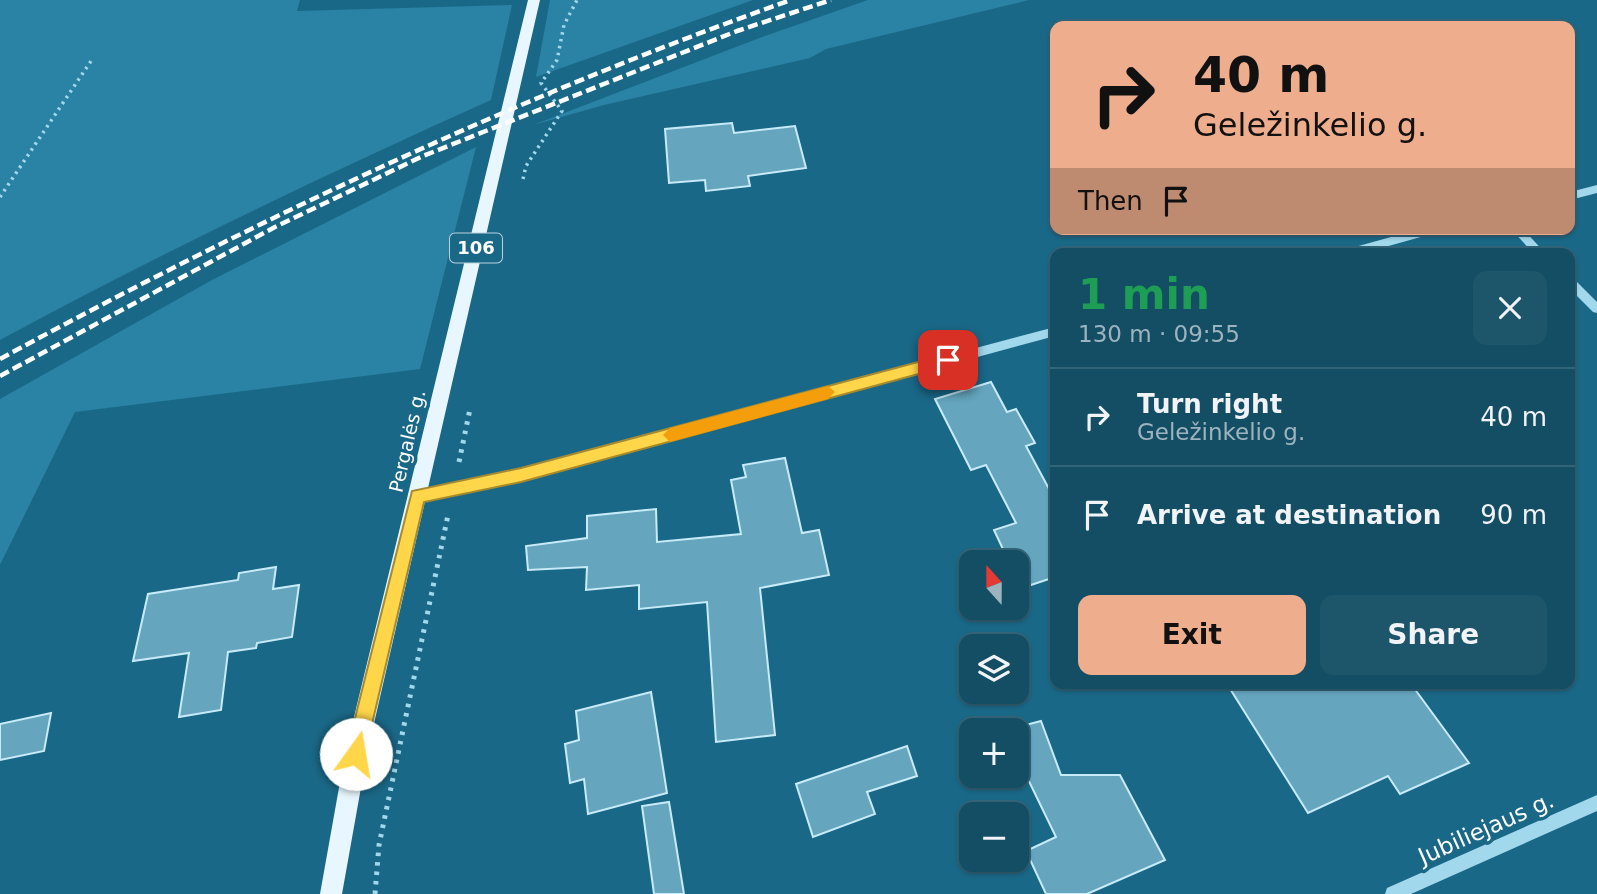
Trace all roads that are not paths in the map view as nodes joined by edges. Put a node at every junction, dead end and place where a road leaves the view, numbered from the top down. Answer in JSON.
{"nodes":[{"id":1,"x":534,"y":0,"type":"edge"},
{"id":2,"x":1597,"y":189,"type":"edge"},
{"id":3,"x":1575,"y":195,"type":"edge"},
{"id":4,"x":1413,"y":235,"type":"edge"},
{"id":5,"x":1522,"y":235,"type":"edge"},
{"id":6,"x":1366,"y":248,"type":"edge"},
{"id":7,"x":1535,"y":248,"type":"edge"},
{"id":8,"x":1575,"y":287,"type":"edge"},
{"id":9,"x":1597,"y":309,"type":"edge"},
{"id":10,"x":1050,"y":332,"type":"edge"},
{"id":11,"x":417,"y":496,"type":"junction"},
{"id":12,"x":1597,"y":803,"type":"edge"},
{"id":13,"x":331,"y":894,"type":"edge"},
{"id":14,"x":1394,"y":894,"type":"edge"}],
"edges":[{"from":1,"to":11,"type":"main road","name":"Pergalės g.","number":"106"},
{"from":2,"to":3,"type":"street"},
{"from":4,"to":6,"type":"street"},
{"from":5,"to":7,"type":"street"},
{"from":8,"to":9,"type":"street"},
{"from":10,"to":11,"type":"street"},
{"from":11,"to":13,"type":"main road","name":"Pergalės g.","number":"106"},
{"from":12,"to":14,"type":"street","name":"Jubiliejaus g."}]}
